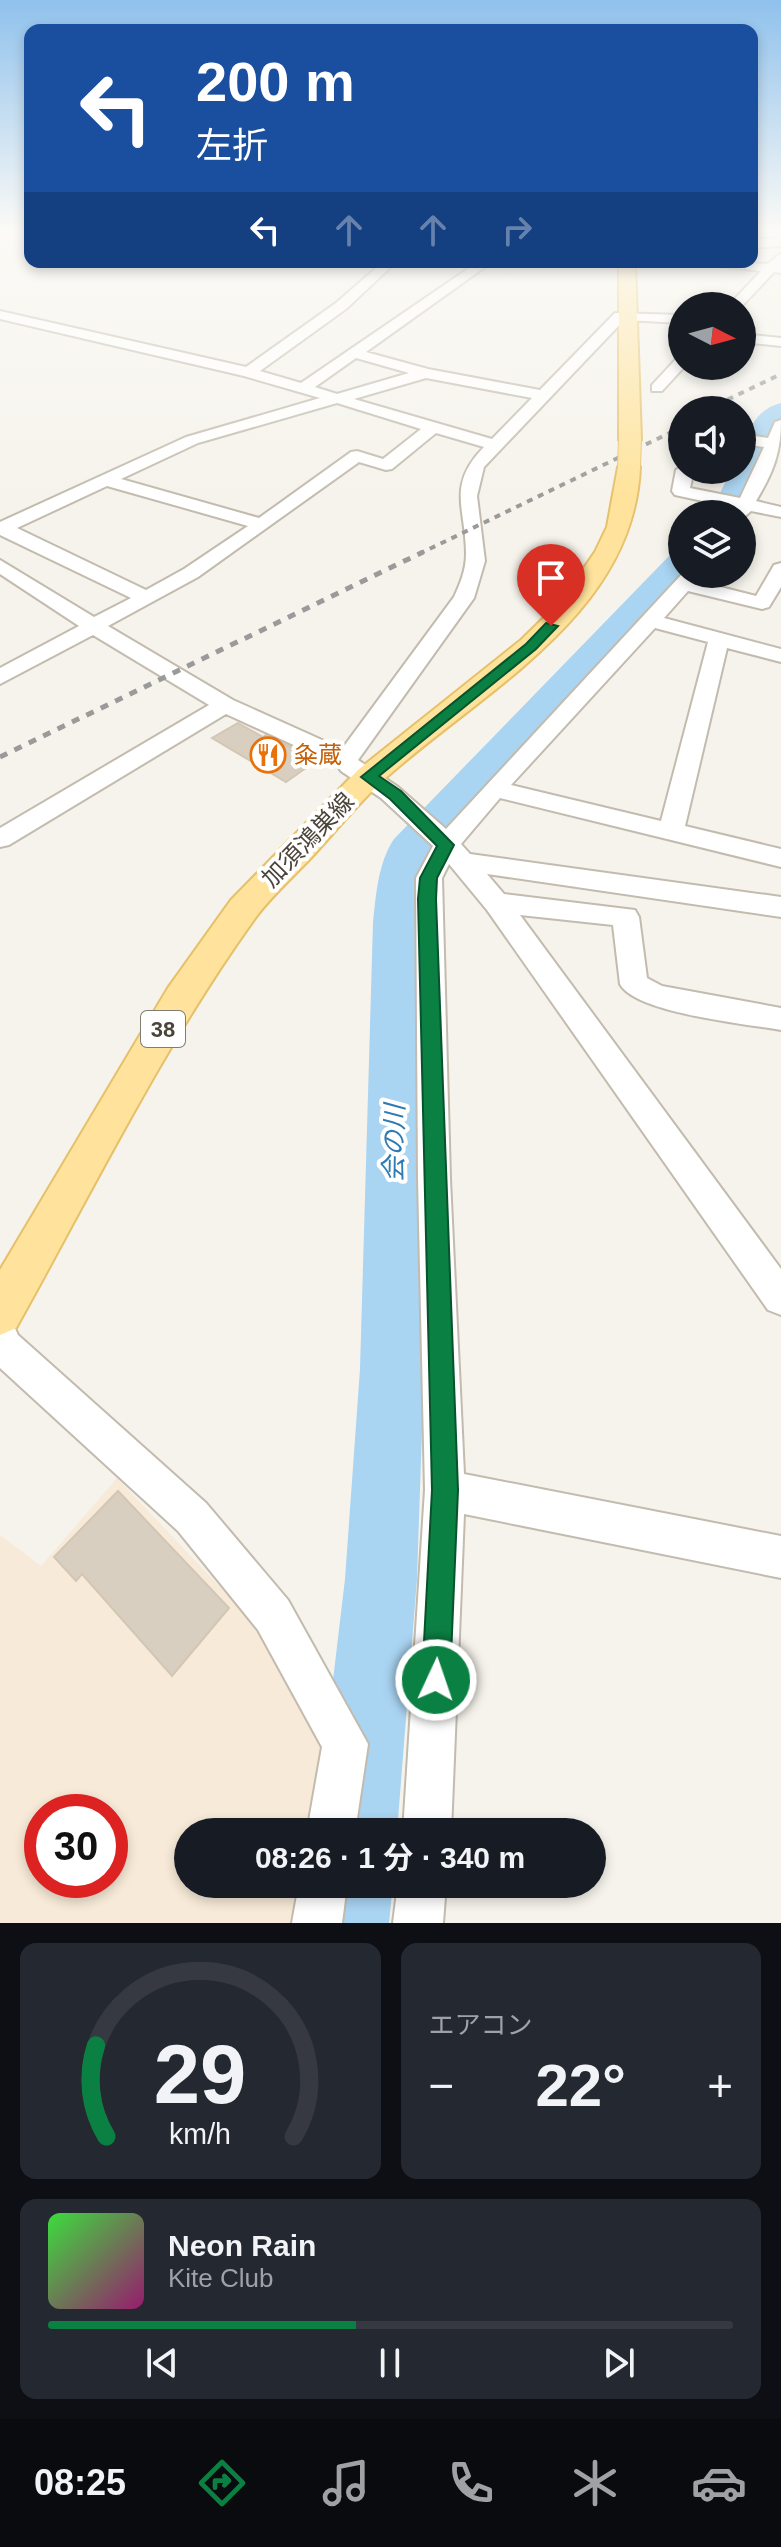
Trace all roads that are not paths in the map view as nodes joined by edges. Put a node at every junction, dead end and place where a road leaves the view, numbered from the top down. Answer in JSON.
{"nodes":[{"id":1,"x":16,"y":319,"type":"edge"},
{"id":2,"x":324,"y":319,"type":"edge"},
{"id":3,"x":401,"y":319,"type":"edge"},
{"id":4,"x":618,"y":319,"type":"edge"},
{"id":5,"x":627,"y":319,"type":"edge"},
{"id":6,"x":668,"y":329,"type":"edge"},
{"id":7,"x":659,"y":337,"type":"dead end"},
{"id":8,"x":756,"y":339,"type":"edge"},
{"id":9,"x":781,"y":342,"type":"edge"},
{"id":10,"x":357,"y":354,"type":"junction"},
{"id":11,"x":248,"y":372,"type":"junction"},
{"id":12,"x":426,"y":373,"type":"junction"},
{"id":13,"x":668,"y":376,"type":"edge"},
{"id":14,"x":304,"y":388,"type":"junction"},
{"id":15,"x":657,"y":388,"type":"dead end"},
{"id":16,"x":542,"y":395,"type":"junction"},
{"id":17,"x":336,"y":399,"type":"junction"},
{"id":18,"x":781,"y":425,"type":"edge"},
{"id":19,"x":433,"y":427,"type":"junction"},
{"id":20,"x":756,"y":441,"type":"edge"},
{"id":21,"x":773,"y":443,"type":"junction"},
{"id":22,"x":493,"y":445,"type":"junction"},
{"id":23,"x":105,"y":480,"type":"junction"},
{"id":24,"x":682,"y":484,"type":"edge"},
{"id":25,"x":724,"y":500,"type":"edge"},
{"id":26,"x":745,"y":500,"type":"edge"},
{"id":27,"x":756,"y":509,"type":"edge"},
{"id":28,"x":781,"y":512,"type":"edge"},
{"id":29,"x":262,"y":524,"type":"junction"},
{"id":30,"x":1,"y":528,"type":"edge"},
{"id":31,"x":0,"y":566,"type":"edge"},
{"id":32,"x":781,"y":569,"type":"edge"},
{"id":33,"x":680,"y":588,"type":"edge"},
{"id":34,"x":716,"y":588,"type":"edge"},
{"id":35,"x":147,"y":598,"type":"junction"},
{"id":36,"x":649,"y":620,"type":"junction"},
{"id":37,"x":95,"y":627,"type":"junction"},
{"id":38,"x":719,"y":639,"type":"junction"},
{"id":39,"x":781,"y":656,"type":"edge"},
{"id":40,"x":0,"y":677,"type":"edge"},
{"id":41,"x":225,"y":705,"type":"junction"},
{"id":42,"x":358,"y":768,"type":"junction"},
{"id":43,"x":494,"y":789,"type":"junction"},
{"id":44,"x":671,"y":832,"type":"junction"},
{"id":45,"x":0,"y":839,"type":"edge"},
{"id":46,"x":448,"y":848,"type":"junction"},
{"id":47,"x":781,"y":858,"type":"edge"},
{"id":48,"x":493,"y":902,"type":"junction"},
{"id":49,"x":781,"y":907,"type":"edge"},
{"id":50,"x":781,"y":1019,"type":"edge"},
{"id":51,"x":781,"y":1298,"type":"edge"},
{"id":52,"x":0,"y":1313,"type":"edge"},
{"id":53,"x":0,"y":1336,"type":"edge"},
{"id":54,"x":445,"y":1490,"type":"junction"},
{"id":55,"x":781,"y":1557,"type":"edge"},
{"id":56,"x":333,"y":1818,"type":"edge"},
{"id":57,"x":428,"y":1818,"type":"edge"},
{"id":58,"x":321,"y":1898,"type":"edge"},
{"id":59,"x":421,"y":1898,"type":"edge"},
{"id":60,"x":317,"y":1923,"type":"edge"},
{"id":61,"x":418,"y":1923,"type":"edge"}],
"edges":[{"from":1,"to":11,"type":"street"},
{"from":2,"to":11,"type":"street"},
{"from":3,"to":10,"type":"street"},
{"from":4,"to":16,"type":"street"},
{"from":5,"to":42,"type":"main road","name":"加須鴻巣線","number":"38","bridge":true},
{"from":6,"to":7,"type":"street"},
{"from":8,"to":9,"type":"street"},
{"from":10,"to":12,"type":"street"},
{"from":10,"to":14,"type":"street"},
{"from":11,"to":14,"type":"street"},
{"from":12,"to":16,"type":"street"},
{"from":12,"to":17,"type":"street"},
{"from":13,"to":15,"type":"street"},
{"from":14,"to":17,"type":"street"},
{"from":16,"to":22,"type":"street"},
{"from":17,"to":19,"type":"street"},
{"from":17,"to":23,"type":"street"},
{"from":18,"to":21,"type":"street"},
{"from":19,"to":22,"type":"street"},
{"from":19,"to":29,"type":"street"},
{"from":20,"to":21,"type":"street"},
{"from":21,"to":26,"type":"street"},
{"from":22,"to":42,"type":"street"},
{"from":23,"to":29,"type":"street"},
{"from":23,"to":30,"type":"street"},
{"from":24,"to":25,"type":"street"},
{"from":27,"to":28,"type":"street"},
{"from":29,"to":35,"type":"street"},
{"from":30,"to":35,"type":"street"},
{"from":31,"to":37,"type":"street"},
{"from":32,"to":34,"type":"street"},
{"from":33,"to":36,"type":"street"},
{"from":35,"to":37,"type":"street"},
{"from":36,"to":38,"type":"street"},
{"from":36,"to":43,"type":"street"},
{"from":37,"to":40,"type":"street"},
{"from":37,"to":41,"type":"street"},
{"from":38,"to":39,"type":"street"},
{"from":38,"to":44,"type":"street"},
{"from":41,"to":42,"type":"street"},
{"from":41,"to":45,"type":"street"},
{"from":42,"to":46,"type":"street"},
{"from":42,"to":52,"type":"main road","name":"加須鴻巣線","number":"38"},
{"from":43,"to":44,"type":"street"},
{"from":43,"to":46,"type":"street"},
{"from":44,"to":47,"type":"street"},
{"from":46,"to":48,"type":"street"},
{"from":46,"to":49,"type":"street"},
{"from":46,"to":54,"type":"street"},
{"from":48,"to":50,"type":"street"},
{"from":48,"to":51,"type":"street"},
{"from":53,"to":56,"type":"street"},
{"from":54,"to":55,"type":"street"},
{"from":54,"to":57,"type":"street"},
{"from":58,"to":60,"type":"street"},
{"from":59,"to":61,"type":"street"}]}
